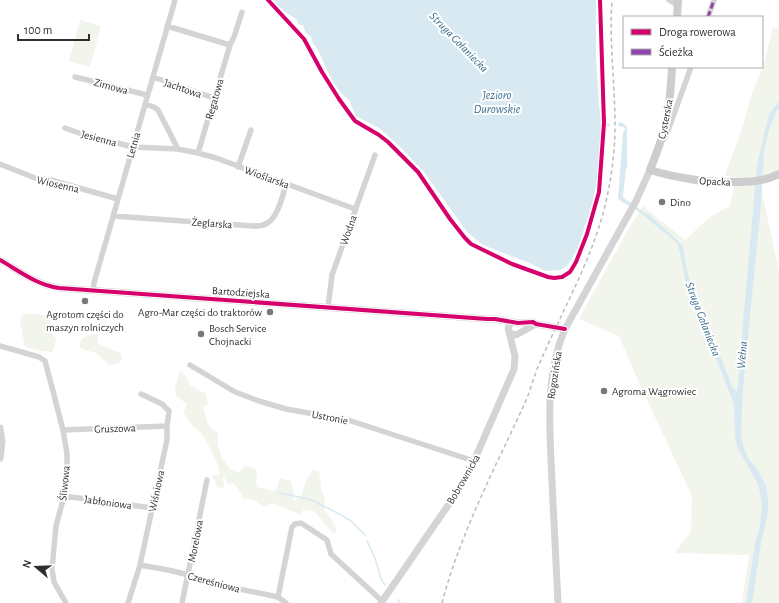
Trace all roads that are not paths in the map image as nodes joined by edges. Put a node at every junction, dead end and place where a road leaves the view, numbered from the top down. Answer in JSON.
{"nodes":[{"id":1,"x":175,"y":0,"type":"edge"},
{"id":2,"x":669,"y":0,"type":"edge"},
{"id":3,"x":714,"y":0,"type":"edge"},
{"id":4,"x":678,"y":2,"type":"edge"},
{"id":5,"x":242,"y":12,"type":"dead end"},
{"id":6,"x":676,"y":16,"type":"edge"},
{"id":7,"x":708,"y":16,"type":"edge"},
{"id":8,"x":167,"y":26,"type":"junction"},
{"id":9,"x":230,"y":45,"type":"junction"},
{"id":10,"x":672,"y":68,"type":"edge"},
{"id":11,"x":691,"y":68,"type":"edge"},
{"id":12,"x":75,"y":77,"type":"dead end"},
{"id":13,"x":152,"y":78,"type":"junction"},
{"id":14,"x":670,"y":88,"type":"junction"},
{"id":15,"x":683,"y":92,"type":"junction"},
{"id":16,"x":147,"y":95,"type":"junction"},
{"id":17,"x":214,"y":98,"type":"junction"},
{"id":18,"x":145,"y":104,"type":"junction"},
{"id":19,"x":65,"y":128,"type":"dead end"},
{"id":20,"x":251,"y":130,"type":"dead end"},
{"id":21,"x":660,"y":144,"type":"junction"},
{"id":22,"x":133,"y":147,"type":"junction"},
{"id":23,"x":178,"y":149,"type":"junction"},
{"id":24,"x":198,"y":153,"type":"junction"},
{"id":25,"x":375,"y":156,"type":"dead end"},
{"id":26,"x":0,"y":164,"type":"edge"},
{"id":27,"x":238,"y":166,"type":"junction"},
{"id":28,"x":650,"y":170,"type":"junction"},
{"id":29,"x":779,"y":174,"type":"edge"},
{"id":30,"x":286,"y":184,"type":"junction"},
{"id":31,"x":118,"y":199,"type":"junction"},
{"id":32,"x":355,"y":209,"type":"junction"},
{"id":33,"x":113,"y":216,"type":"junction"},
{"id":34,"x":0,"y":260,"type":"edge"},
{"id":35,"x":93,"y":290,"type":"junction"},
{"id":36,"x":328,"y":307,"type":"junction"},
{"id":37,"x":487,"y":319,"type":"junction"},
{"id":38,"x":516,"y":322,"type":"junction"},
{"id":39,"x":536,"y":324,"type":"junction"},
{"id":40,"x":565,"y":329,"type":"junction"},
{"id":41,"x":514,"y":332,"type":"junction"},
{"id":42,"x":0,"y":346,"type":"edge"},
{"id":43,"x":190,"y":365,"type":"dead end"},
{"id":44,"x":141,"y":394,"type":"dead end"},
{"id":45,"x":167,"y":426,"type":"junction"},
{"id":46,"x":0,"y":428,"type":"edge"},
{"id":47,"x":63,"y":430,"type":"junction"},
{"id":48,"x":0,"y":458,"type":"edge"},
{"id":49,"x":474,"y":461,"type":"junction"},
{"id":50,"x":207,"y":480,"type":"dead end"},
{"id":51,"x":64,"y":496,"type":"junction"},
{"id":52,"x":152,"y":508,"type":"junction"},
{"id":53,"x":140,"y":565,"type":"junction"},
{"id":54,"x":188,"y":574,"type":"junction"},
{"id":55,"x":278,"y":597,"type":"junction"},
{"id":56,"x":382,"y":602,"type":"edge"},
{"id":57,"x":66,"y":603,"type":"edge"},
{"id":58,"x":128,"y":603,"type":"edge"},
{"id":59,"x":182,"y":603,"type":"edge"},
{"id":60,"x":286,"y":603,"type":"edge"},
{"id":61,"x":558,"y":603,"type":"edge"}],
"edges":[{"from":1,"to":8,"type":"street","name":"Letnia"},
{"from":2,"to":4,"type":"street"},
{"from":3,"to":7,"type":"street"},
{"from":4,"to":6,"type":"main road"},
{"from":5,"to":9,"type":"street","name":"Regatowa"},
{"from":8,"to":9,"type":"street"},
{"from":8,"to":13,"type":"street","name":"Letnia"},
{"from":9,"to":17,"type":"street","name":"Regatowa"},
{"from":10,"to":14,"type":"main road","name":"Cysterska"},
{"from":11,"to":15,"type":"street"},
{"from":12,"to":16,"type":"street","name":"Zimowa"},
{"from":13,"to":16,"type":"street","name":"Letnia"},
{"from":13,"to":17,"type":"street","name":"Jachtowa"},
{"from":14,"to":15,"type":"street"},
{"from":14,"to":21,"type":"main road","name":"Cysterska"},
{"from":15,"to":21,"type":"street"},
{"from":16,"to":18,"type":"street","name":"Letnia"},
{"from":17,"to":24,"type":"street","name":"Regatowa"},
{"from":18,"to":22,"type":"street","name":"Letnia"},
{"from":18,"to":23,"type":"street"},
{"from":19,"to":22,"type":"street","name":"Jesienna"},
{"from":20,"to":27,"type":"street"},
{"from":21,"to":28,"type":"main road","name":"Cysterska"},
{"from":22,"to":23,"type":"street","name":"Wioślarska"},
{"from":22,"to":31,"type":"street","name":"Letnia"},
{"from":23,"to":24,"type":"street","name":"Wioślarska"},
{"from":24,"to":27,"type":"street","name":"Wioślarska"},
{"from":25,"to":32,"type":"street","name":"Wodna"},
{"from":26,"to":31,"type":"street","name":"Wiosenna"},
{"from":27,"to":30,"type":"street","name":"Wioślarska"},
{"from":28,"to":29,"type":"main road","name":"Opacka"},
{"from":28,"to":40,"type":"street","name":"Rogozińska"},
{"from":30,"to":32,"type":"street","name":"Wioślarska"},
{"from":30,"to":33,"type":"street","name":"Żeglarska"},
{"from":31,"to":33,"type":"street","name":"Letnia"},
{"from":32,"to":36,"type":"street","name":"Wodna"},
{"from":33,"to":35,"type":"street","name":"Letnia"},
{"from":34,"to":35,"type":"street","name":"Bartodziejska"},
{"from":35,"to":36,"type":"street","name":"Bartodziejska"},
{"from":36,"to":37,"type":"street","name":"Bartodziejska"},
{"from":37,"to":38,"type":"street","name":"Bartodziejska"},
{"from":37,"to":41,"type":"street","name":"Bartodziejska"},
{"from":38,"to":39,"type":"street","name":"Bartodziejska"},
{"from":38,"to":41,"type":"street","name":"Bobrownicka"},
{"from":38,"to":41,"type":"street"},
{"from":39,"to":40,"type":"street","name":"Bartodziejska"},
{"from":39,"to":41,"type":"street"},
{"from":40,"to":61,"type":"street","name":"Rogozińska"},
{"from":41,"to":49,"type":"street","name":"Bobrownicka"},
{"from":42,"to":47,"type":"street","name":"Śliwowa"},
{"from":43,"to":49,"type":"street","name":"Ustronie"},
{"from":44,"to":45,"type":"street","name":"Wiśniowa"},
{"from":45,"to":47,"type":"street","name":"Gruszowa"},
{"from":45,"to":52,"type":"street","name":"Wiśniowa"},
{"from":46,"to":48,"type":"street"},
{"from":47,"to":51,"type":"street","name":"Śliwowa"},
{"from":49,"to":56,"type":"street","name":"Bobrownicka"},
{"from":50,"to":54,"type":"street","name":"Morelowa"},
{"from":51,"to":52,"type":"street","name":"Jabłoniowa"},
{"from":51,"to":57,"type":"street","name":"Śliwowa"},
{"from":52,"to":53,"type":"street","name":"Wiśniowa"},
{"from":53,"to":54,"type":"street","name":"Czereśniowa"},
{"from":53,"to":58,"type":"street","name":"Wiśniowa"},
{"from":54,"to":55,"type":"street","name":"Czereśniowa"},
{"from":54,"to":59,"type":"street","name":"Morelowa"},
{"from":55,"to":56,"type":"street"},
{"from":55,"to":60,"type":"street","name":"Czereśniowa"}]}
